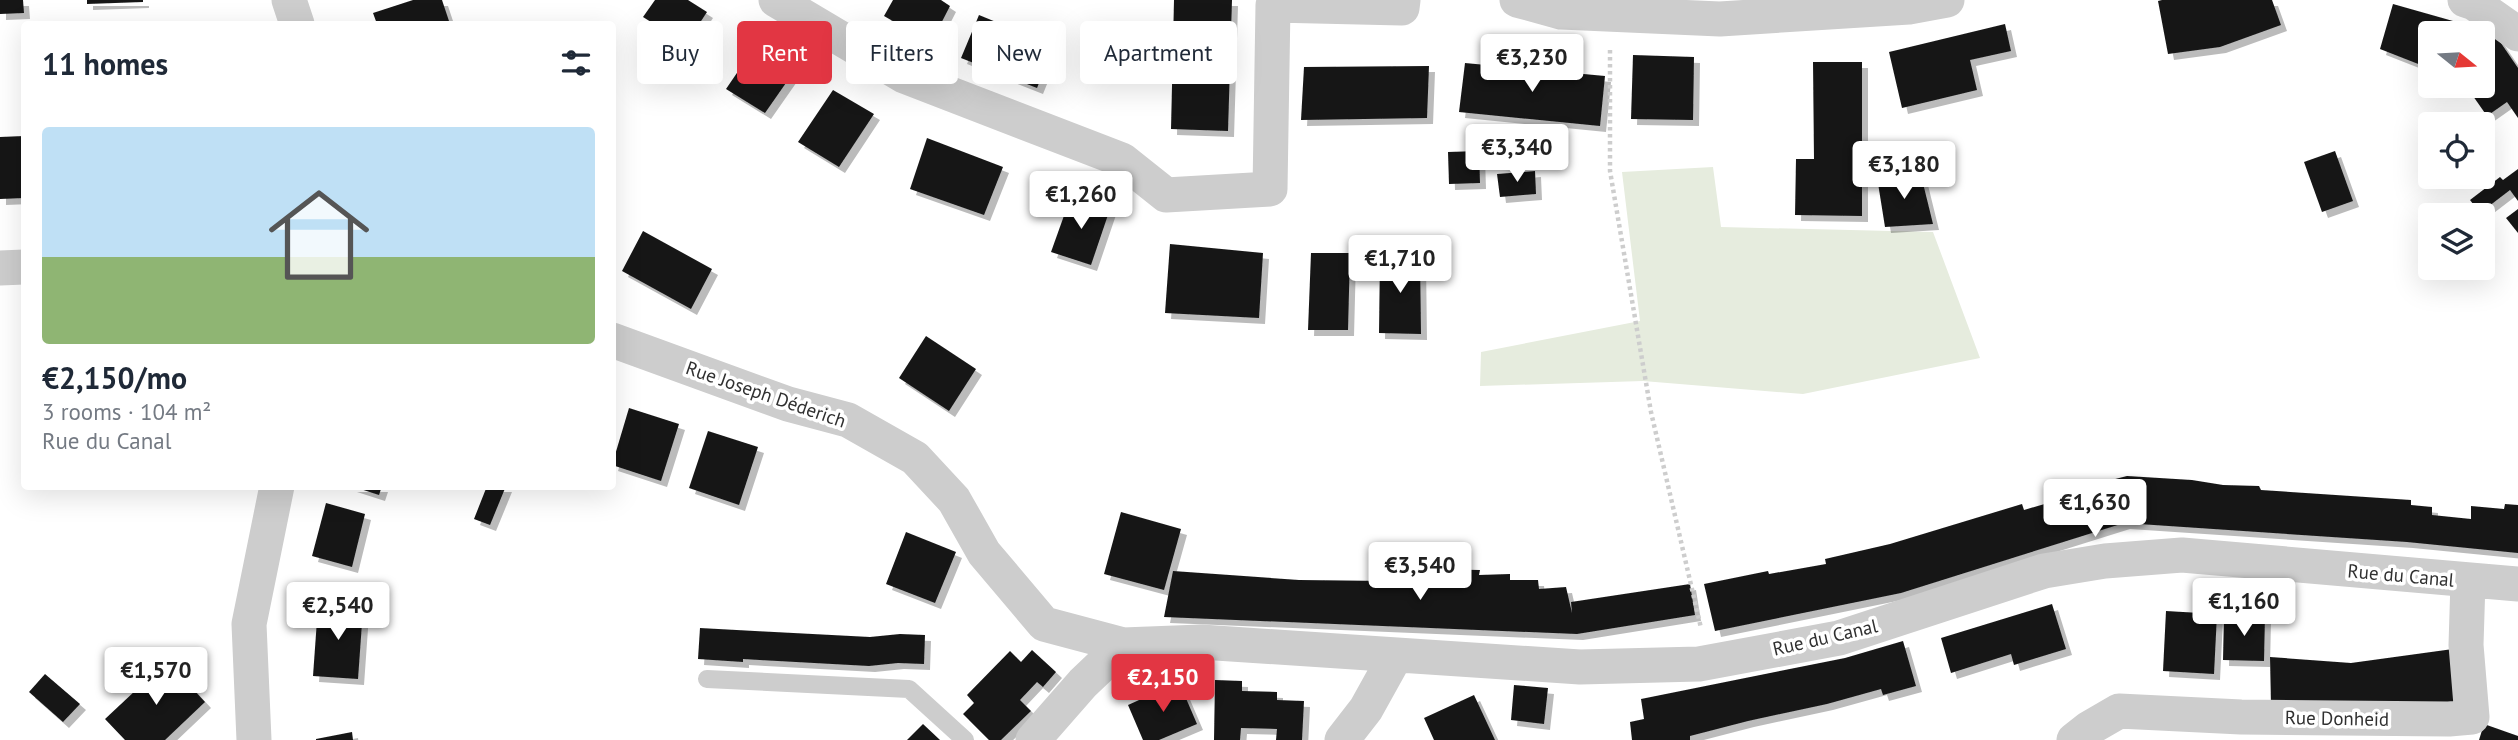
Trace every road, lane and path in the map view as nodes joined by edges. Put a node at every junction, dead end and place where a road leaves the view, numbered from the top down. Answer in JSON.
{"nodes":[{"id":1,"x":289,"y":0,"type":"edge"},
{"id":2,"x":776,"y":0,"type":"edge"},
{"id":3,"x":1403,"y":0,"type":"edge"},
{"id":4,"x":1517,"y":0,"type":"edge"},
{"id":5,"x":1947,"y":0,"type":"edge"},
{"id":6,"x":2465,"y":0,"type":"edge"},
{"id":7,"x":1610,"y":15,"type":"junction"},
{"id":8,"x":295,"y":21,"type":"edge"},
{"id":9,"x":2518,"y":34,"type":"edge"},
{"id":10,"x":21,"y":267,"type":"edge"},
{"id":11,"x":0,"y":268,"type":"edge"},
{"id":12,"x":616,"y":341,"type":"edge"},
{"id":13,"x":276,"y":490,"type":"edge"},
{"id":14,"x":2468,"y":581,"type":"junction"},
{"id":15,"x":2518,"y":584,"type":"edge"},
{"id":16,"x":1124,"y":645,"type":"junction"},
{"id":17,"x":1396,"y":655,"type":"junction"},
{"id":18,"x":1709,"y":662,"type":"junction"},
{"id":19,"x":708,"y":679,"type":"dead end"},
{"id":20,"x":254,"y":740,"type":"edge"},
{"id":21,"x":965,"y":740,"type":"edge"},
{"id":22,"x":1032,"y":740,"type":"edge"},
{"id":23,"x":1342,"y":740,"type":"edge"},
{"id":24,"x":2074,"y":740,"type":"edge"}],
"edges":[{"from":1,"to":8,"type":"street"},
{"from":2,"to":3,"type":"street"},
{"from":4,"to":7,"type":"street"},
{"from":5,"to":7,"type":"street"},
{"from":6,"to":9,"type":"street"},
{"from":7,"to":18,"type":"path"},
{"from":10,"to":11,"type":"street"},
{"from":12,"to":16,"type":"street","name":"Rue Joseph Déderich"},
{"from":13,"to":20,"type":"street"},
{"from":14,"to":15,"type":"street","name":"Rue du Canal"},
{"from":14,"to":18,"type":"street","name":"Rue du Canal"},
{"from":14,"to":24,"type":"street","name":"Rue Donheid"},
{"from":16,"to":17,"type":"street","name":"Rue du Canal"},
{"from":16,"to":22,"type":"street"},
{"from":17,"to":18,"type":"street","name":"Rue du Canal"},
{"from":17,"to":23,"type":"street"},
{"from":19,"to":21,"type":"lane"}]}
